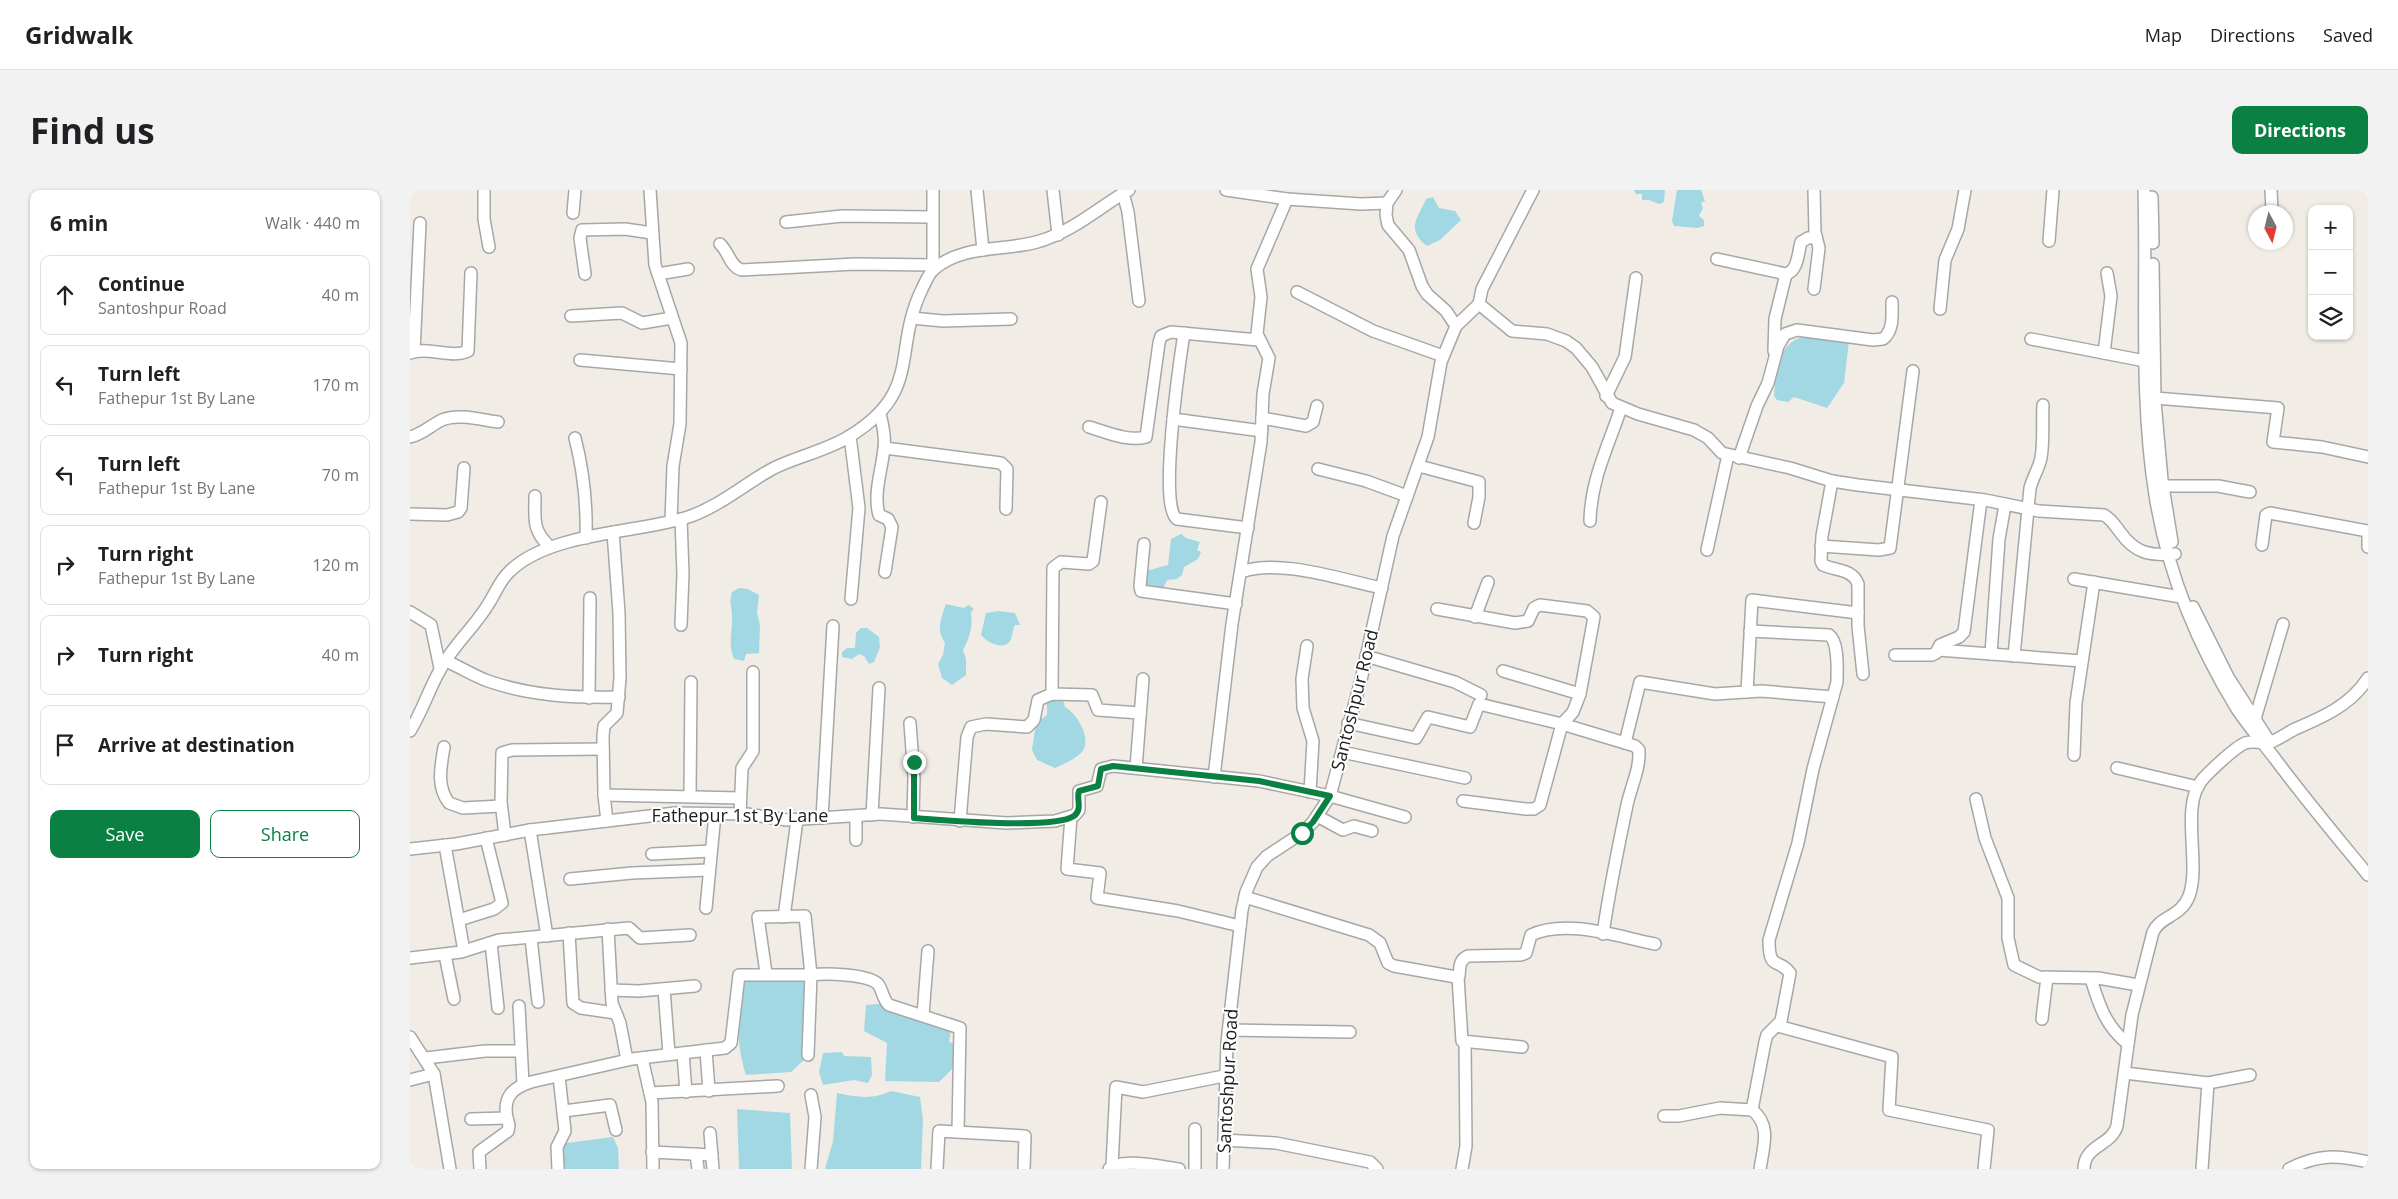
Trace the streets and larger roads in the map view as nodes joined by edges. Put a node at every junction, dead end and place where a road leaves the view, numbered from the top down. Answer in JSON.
{"nodes":[{"id":1,"x":484,"y":190,"type":"edge"},
{"id":2,"x":575,"y":190,"type":"edge"},
{"id":3,"x":650,"y":190,"type":"edge"},
{"id":4,"x":933,"y":190,"type":"edge"},
{"id":5,"x":977,"y":190,"type":"edge"},
{"id":6,"x":1052,"y":190,"type":"edge"},
{"id":7,"x":1226,"y":190,"type":"edge"},
{"id":8,"x":1396,"y":190,"type":"edge"},
{"id":9,"x":1533,"y":190,"type":"edge"},
{"id":10,"x":1814,"y":190,"type":"edge"},
{"id":11,"x":1965,"y":190,"type":"edge"},
{"id":12,"x":2053,"y":190,"type":"edge"},
{"id":13,"x":2144,"y":190,"type":"edge"},
{"id":14,"x":2151,"y":190,"type":"edge"},
{"id":15,"x":2271,"y":190,"type":"edge"},
{"id":16,"x":1126,"y":192,"type":"edge"},
{"id":17,"x":1257,"y":193,"type":"edge"},
{"id":18,"x":1109,"y":196,"type":"edge"},
{"id":19,"x":1292,"y":196,"type":"edge"},
{"id":20,"x":1387,"y":203,"type":"junction"},
{"id":21,"x":2272,"y":205,"type":"edge"},
{"id":22,"x":573,"y":213,"type":"dead end"},
{"id":23,"x":932,"y":218,"type":"junction"},
{"id":24,"x":786,"y":222,"type":"dead end"},
{"id":25,"x":420,"y":223,"type":"dead end"},
{"id":26,"x":652,"y":233,"type":"junction"},
{"id":27,"x":1058,"y":235,"type":"junction"},
{"id":28,"x":1816,"y":237,"type":"junction"},
{"id":29,"x":2049,"y":241,"type":"dead end"},
{"id":30,"x":720,"y":244,"type":"dead end"},
{"id":31,"x":489,"y":247,"type":"dead end"},
{"id":32,"x":983,"y":250,"type":"junction"},
{"id":33,"x":1717,"y":259,"type":"dead end"},
{"id":34,"x":933,"y":267,"type":"junction"},
{"id":35,"x":688,"y":269,"type":"dead end"},
{"id":36,"x":471,"y":273,"type":"dead end"},
{"id":37,"x":2108,"y":273,"type":"dead end"},
{"id":38,"x":585,"y":274,"type":"dead end"},
{"id":39,"x":658,"y":274,"type":"junction"},
{"id":40,"x":1786,"y":274,"type":"junction"},
{"id":41,"x":1636,"y":278,"type":"dead end"},
{"id":42,"x":1814,"y":289,"type":"dead end"},
{"id":43,"x":1297,"y":292,"type":"dead end"},
{"id":44,"x":1139,"y":301,"type":"dead end"},
{"id":45,"x":1892,"y":302,"type":"dead end"},
{"id":46,"x":1479,"y":304,"type":"junction"},
{"id":47,"x":1940,"y":309,"type":"dead end"},
{"id":48,"x":571,"y":316,"type":"dead end"},
{"id":49,"x":672,"y":318,"type":"junction"},
{"id":50,"x":912,"y":318,"type":"junction"},
{"id":51,"x":1011,"y":319,"type":"dead end"},
{"id":52,"x":1456,"y":326,"type":"junction"},
{"id":53,"x":1184,"y":333,"type":"junction"},
{"id":54,"x":2031,"y":339,"type":"dead end"},
{"id":55,"x":1258,"y":340,"type":"junction"},
{"id":56,"x":412,"y":352,"type":"edge"},
{"id":57,"x":2104,"y":353,"type":"junction"},
{"id":58,"x":1443,"y":356,"type":"junction"},
{"id":59,"x":580,"y":360,"type":"dead end"},
{"id":60,"x":1774,"y":360,"type":"junction"},
{"id":61,"x":2145,"y":361,"type":"junction"},
{"id":62,"x":681,"y":369,"type":"junction"},
{"id":63,"x":1913,"y":371,"type":"dead end"},
{"id":64,"x":1606,"y":396,"type":"junction"},
{"id":65,"x":2155,"y":398,"type":"junction"},
{"id":66,"x":2043,"y":405,"type":"dead end"},
{"id":67,"x":1316,"y":406,"type":"dead end"},
{"id":68,"x":1621,"y":408,"type":"junction"},
{"id":69,"x":880,"y":413,"type":"junction"},
{"id":70,"x":1262,"y":418,"type":"junction"},
{"id":71,"x":1173,"y":419,"type":"junction"},
{"id":72,"x":498,"y":422,"type":"dead end"},
{"id":73,"x":1090,"y":426,"type":"dead end"},
{"id":74,"x":1262,"y":431,"type":"junction"},
{"id":75,"x":850,"y":436,"type":"junction"},
{"id":76,"x":410,"y":437,"type":"edge"},
{"id":77,"x":575,"y":438,"type":"dead end"},
{"id":78,"x":884,"y":448,"type":"junction"},
{"id":79,"x":1733,"y":456,"type":"junction"},
{"id":80,"x":2368,"y":457,"type":"edge"},
{"id":81,"x":1419,"y":466,"type":"junction"},
{"id":82,"x":464,"y":468,"type":"dead end"},
{"id":83,"x":1318,"y":469,"type":"dead end"},
{"id":84,"x":1832,"y":481,"type":"junction"},
{"id":85,"x":2163,"y":486,"type":"junction"},
{"id":86,"x":1897,"y":490,"type":"junction"},
{"id":87,"x":2250,"y":492,"type":"dead end"},
{"id":88,"x":535,"y":496,"type":"dead end"},
{"id":89,"x":1407,"y":496,"type":"junction"},
{"id":90,"x":1981,"y":500,"type":"junction"},
{"id":91,"x":1100,"y":502,"type":"dead end"},
{"id":92,"x":2005,"y":505,"type":"junction"},
{"id":93,"x":1006,"y":509,"type":"dead end"},
{"id":94,"x":2029,"y":509,"type":"junction"},
{"id":95,"x":858,"y":512,"type":"junction"},
{"id":96,"x":410,"y":514,"type":"edge"},
{"id":97,"x":878,"y":514,"type":"junction"},
{"id":98,"x":676,"y":520,"type":"junction"},
{"id":99,"x":1590,"y":521,"type":"dead end"},
{"id":100,"x":1474,"y":523,"type":"dead end"},
{"id":101,"x":1248,"y":528,"type":"junction"},
{"id":102,"x":613,"y":532,"type":"junction"},
{"id":103,"x":2368,"y":532,"type":"edge"},
{"id":104,"x":586,"y":538,"type":"junction"},
{"id":105,"x":1144,"y":544,"type":"dead end"},
{"id":106,"x":2262,"y":545,"type":"dead end"},
{"id":107,"x":1821,"y":546,"type":"junction"},
{"id":108,"x":550,"y":547,"type":"junction"},
{"id":109,"x":2368,"y":547,"type":"edge"},
{"id":110,"x":1706,"y":550,"type":"dead end"},
{"id":111,"x":2171,"y":554,"type":"junction"},
{"id":112,"x":885,"y":572,"type":"dead end"},
{"id":113,"x":1241,"y":572,"type":"junction"},
{"id":114,"x":2074,"y":579,"type":"dead end"},
{"id":115,"x":1488,"y":582,"type":"dead end"},
{"id":116,"x":2094,"y":582,"type":"junction"},
{"id":117,"x":1382,"y":588,"type":"junction"},
{"id":118,"x":2181,"y":597,"type":"junction"},
{"id":119,"x":590,"y":598,"type":"dead end"},
{"id":120,"x":851,"y":599,"type":"dead end"},
{"id":121,"x":1236,"y":604,"type":"junction"},
{"id":122,"x":1437,"y":609,"type":"dead end"},
{"id":123,"x":410,"y":612,"type":"edge"},
{"id":124,"x":1858,"y":613,"type":"junction"},
{"id":125,"x":1475,"y":617,"type":"junction"},
{"id":126,"x":2283,"y":624,"type":"dead end"},
{"id":127,"x":681,"y":625,"type":"dead end"},
{"id":128,"x":833,"y":626,"type":"dead end"},
{"id":129,"x":1750,"y":631,"type":"junction"},
{"id":130,"x":1307,"y":646,"type":"dead end"},
{"id":131,"x":1938,"y":650,"type":"junction"},
{"id":132,"x":1991,"y":654,"type":"junction"},
{"id":133,"x":1895,"y":655,"type":"dead end"},
{"id":134,"x":1366,"y":656,"type":"junction"},
{"id":135,"x":2014,"y":656,"type":"junction"},
{"id":136,"x":2082,"y":661,"type":"junction"},
{"id":137,"x":443,"y":664,"type":"junction"},
{"id":138,"x":1503,"y":671,"type":"dead end"},
{"id":139,"x":753,"y":672,"type":"dead end"},
{"id":140,"x":1863,"y":674,"type":"dead end"},
{"id":141,"x":2368,"y":678,"type":"edge"},
{"id":142,"x":1143,"y":679,"type":"dead end"},
{"id":143,"x":691,"y":682,"type":"dead end"},
{"id":144,"x":879,"y":688,"type":"dead end"},
{"id":145,"x":1747,"y":692,"type":"junction"},
{"id":146,"x":1052,"y":694,"type":"junction"},
{"id":147,"x":1580,"y":694,"type":"junction"},
{"id":148,"x":1481,"y":695,"type":"dead end"},
{"id":149,"x":619,"y":697,"type":"junction"},
{"id":150,"x":1833,"y":697,"type":"junction"},
{"id":151,"x":589,"y":698,"type":"junction"},
{"id":152,"x":1140,"y":713,"type":"junction"},
{"id":153,"x":2255,"y":719,"type":"junction"},
{"id":154,"x":910,"y":723,"type":"dead end"},
{"id":155,"x":1348,"y":723,"type":"junction"},
{"id":156,"x":1562,"y":724,"type":"junction"},
{"id":157,"x":410,"y":731,"type":"edge"},
{"id":158,"x":2266,"y":742,"type":"junction"},
{"id":159,"x":1624,"y":743,"type":"junction"},
{"id":160,"x":444,"y":747,"type":"dead end"},
{"id":161,"x":603,"y":749,"type":"junction"},
{"id":162,"x":1342,"y":752,"type":"junction"},
{"id":163,"x":2074,"y":755,"type":"dead end"},
{"id":164,"x":1136,"y":768,"type":"junction"},
{"id":165,"x":2116,"y":768,"type":"dead end"},
{"id":166,"x":1214,"y":777,"type":"junction"},
{"id":167,"x":1465,"y":778,"type":"dead end"},
{"id":168,"x":2198,"y":786,"type":"junction"},
{"id":169,"x":1310,"y":792,"type":"junction"},
{"id":170,"x":604,"y":795,"type":"junction"},
{"id":171,"x":690,"y":796,"type":"junction"},
{"id":172,"x":1330,"y":796,"type":"junction"},
{"id":173,"x":740,"y":798,"type":"junction"},
{"id":174,"x":1976,"y":799,"type":"dead end"},
{"id":175,"x":1463,"y":801,"type":"dead end"},
{"id":176,"x":501,"y":806,"type":"junction"},
{"id":177,"x":715,"y":814,"type":"junction"},
{"id":178,"x":740,"y":814,"type":"junction"},
{"id":179,"x":872,"y":815,"type":"junction"},
{"id":180,"x":856,"y":816,"type":"junction"},
{"id":181,"x":1317,"y":816,"type":"junction"},
{"id":182,"x":1071,"y":817,"type":"junction"},
{"id":183,"x":1405,"y":817,"type":"dead end"},
{"id":184,"x":822,"y":818,"type":"junction"},
{"id":185,"x":914,"y":818,"type":"junction"},
{"id":186,"x":797,"y":820,"type":"junction"},
{"id":187,"x":607,"y":821,"type":"junction"},
{"id":188,"x":960,"y":821,"type":"junction"},
{"id":189,"x":530,"y":830,"type":"junction"},
{"id":190,"x":1372,"y":831,"type":"dead end"},
{"id":191,"x":505,"y":835,"type":"junction"},
{"id":192,"x":486,"y":838,"type":"junction"},
{"id":193,"x":856,"y":840,"type":"dead end"},
{"id":194,"x":445,"y":845,"type":"junction"},
{"id":195,"x":410,"y":849,"type":"edge"},
{"id":196,"x":711,"y":851,"type":"junction"},
{"id":197,"x":652,"y":854,"type":"dead end"},
{"id":198,"x":2368,"y":866,"type":"edge"},
{"id":199,"x":709,"y":870,"type":"junction"},
{"id":200,"x":2368,"y":875,"type":"edge"},
{"id":201,"x":570,"y":879,"type":"dead end"},
{"id":202,"x":1245,"y":897,"type":"junction"},
{"id":203,"x":706,"y":908,"type":"dead end"},
{"id":204,"x":784,"y":917,"type":"junction"},
{"id":205,"x":458,"y":920,"type":"junction"},
{"id":206,"x":1240,"y":926,"type":"junction"},
{"id":207,"x":608,"y":929,"type":"junction"},
{"id":208,"x":568,"y":933,"type":"junction"},
{"id":209,"x":1603,"y":934,"type":"junction"},
{"id":210,"x":690,"y":935,"type":"dead end"},
{"id":211,"x":547,"y":936,"type":"junction"},
{"id":212,"x":531,"y":938,"type":"junction"},
{"id":213,"x":491,"y":943,"type":"junction"},
{"id":214,"x":1655,"y":944,"type":"dead end"},
{"id":215,"x":928,"y":950,"type":"dead end"},
{"id":216,"x":464,"y":951,"type":"junction"},
{"id":217,"x":445,"y":955,"type":"junction"},
{"id":218,"x":410,"y":957,"type":"edge"},
{"id":219,"x":766,"y":973,"type":"junction"},
{"id":220,"x":811,"y":975,"type":"junction"},
{"id":221,"x":1458,"y":977,"type":"junction"},
{"id":222,"x":2047,"y":978,"type":"junction"},
{"id":223,"x":2091,"y":979,"type":"junction"},
{"id":224,"x":2138,"y":985,"type":"junction"},
{"id":225,"x":695,"y":986,"type":"dead end"},
{"id":226,"x":664,"y":989,"type":"junction"},
{"id":227,"x":611,"y":990,"type":"junction"},
{"id":228,"x":454,"y":999,"type":"dead end"},
{"id":229,"x":538,"y":1002,"type":"dead end"},
{"id":230,"x":519,"y":1006,"type":"dead end"},
{"id":231,"x":498,"y":1008,"type":"dead end"},
{"id":232,"x":615,"y":1013,"type":"junction"},
{"id":233,"x":923,"y":1016,"type":"junction"},
{"id":234,"x":2042,"y":1018,"type":"dead end"},
{"id":235,"x":1778,"y":1026,"type":"junction"},
{"id":236,"x":1229,"y":1030,"type":"junction"},
{"id":237,"x":1350,"y":1032,"type":"dead end"},
{"id":238,"x":410,"y":1037,"type":"edge"},
{"id":239,"x":1465,"y":1042,"type":"junction"},
{"id":240,"x":2128,"y":1044,"type":"junction"},
{"id":241,"x":1522,"y":1046,"type":"dead end"},
{"id":242,"x":706,"y":1050,"type":"junction"},
{"id":243,"x":520,"y":1051,"type":"junction"},
{"id":244,"x":682,"y":1053,"type":"junction"},
{"id":245,"x":669,"y":1054,"type":"junction"},
{"id":246,"x":808,"y":1055,"type":"dead end"},
{"id":247,"x":426,"y":1058,"type":"junction"},
{"id":248,"x":642,"y":1058,"type":"junction"},
{"id":249,"x":627,"y":1060,"type":"junction"},
{"id":250,"x":2125,"y":1073,"type":"junction"},
{"id":251,"x":434,"y":1074,"type":"junction"},
{"id":252,"x":2250,"y":1075,"type":"dead end"},
{"id":253,"x":559,"y":1076,"type":"junction"},
{"id":254,"x":1224,"y":1076,"type":"junction"},
{"id":255,"x":410,"y":1080,"type":"edge"},
{"id":256,"x":2208,"y":1083,"type":"junction"},
{"id":257,"x":522,"y":1084,"type":"junction"},
{"id":258,"x":778,"y":1086,"type":"dead end"},
{"id":259,"x":686,"y":1092,"type":"junction"},
{"id":260,"x":709,"y":1092,"type":"junction"},
{"id":261,"x":650,"y":1093,"type":"junction"},
{"id":262,"x":811,"y":1095,"type":"dead end"},
{"id":263,"x":1752,"y":1110,"type":"junction"},
{"id":264,"x":564,"y":1111,"type":"junction"},
{"id":265,"x":1664,"y":1116,"type":"dead end"},
{"id":266,"x":506,"y":1118,"type":"junction"},
{"id":267,"x":471,"y":1119,"type":"dead end"},
{"id":268,"x":1195,"y":1129,"type":"dead end"},
{"id":269,"x":616,"y":1130,"type":"dead end"},
{"id":270,"x":958,"y":1131,"type":"junction"},
{"id":271,"x":710,"y":1133,"type":"dead end"},
{"id":272,"x":1224,"y":1140,"type":"junction"},
{"id":273,"x":652,"y":1152,"type":"junction"},
{"id":274,"x":696,"y":1154,"type":"junction"},
{"id":275,"x":712,"y":1155,"type":"junction"},
{"id":276,"x":2368,"y":1162,"type":"edge"},
{"id":277,"x":1111,"y":1168,"type":"edge"},
{"id":278,"x":449,"y":1169,"type":"edge"},
{"id":279,"x":480,"y":1169,"type":"edge"},
{"id":280,"x":558,"y":1169,"type":"edge"},
{"id":281,"x":653,"y":1169,"type":"edge"},
{"id":282,"x":698,"y":1169,"type":"edge"},
{"id":283,"x":713,"y":1169,"type":"edge"},
{"id":284,"x":811,"y":1169,"type":"edge"},
{"id":285,"x":938,"y":1169,"type":"edge"},
{"id":286,"x":1024,"y":1169,"type":"edge"},
{"id":287,"x":1179,"y":1169,"type":"edge"},
{"id":288,"x":1195,"y":1169,"type":"edge"},
{"id":289,"x":1223,"y":1169,"type":"edge"},
{"id":290,"x":1377,"y":1169,"type":"edge"},
{"id":291,"x":1462,"y":1169,"type":"edge"},
{"id":292,"x":1760,"y":1169,"type":"edge"},
{"id":293,"x":1984,"y":1169,"type":"edge"},
{"id":294,"x":2084,"y":1169,"type":"edge"},
{"id":295,"x":2202,"y":1169,"type":"edge"},
{"id":296,"x":2289,"y":1169,"type":"edge"}],
"edges":[{"from":1,"to":31,"type":"street"},
{"from":2,"to":22,"type":"street"},
{"from":3,"to":26,"type":"street"},
{"from":4,"to":23,"type":"street"},
{"from":5,"to":32,"type":"street"},
{"from":6,"to":27,"type":"street"},
{"from":7,"to":17,"type":"street"},
{"from":8,"to":20,"type":"street"},
{"from":9,"to":46,"type":"street"},
{"from":10,"to":28,"type":"street"},
{"from":11,"to":47,"type":"street"},
{"from":12,"to":29,"type":"street"},
{"from":13,"to":61,"type":"street"},
{"from":14,"to":65,"type":"street"},
{"from":15,"to":21,"type":"street"},
{"from":16,"to":18,"type":"street"},
{"from":16,"to":44,"type":"street"},
{"from":17,"to":19,"type":"street"},
{"from":18,"to":27,"type":"street"},
{"from":19,"to":20,"type":"street"},
{"from":19,"to":55,"type":"street"},
{"from":20,"to":52,"type":"street"},
{"from":23,"to":24,"type":"street"},
{"from":23,"to":34,"type":"street"},
{"from":25,"to":56,"type":"street"},
{"from":26,"to":38,"type":"street"},
{"from":26,"to":39,"type":"street"},
{"from":27,"to":32,"type":"street"},
{"from":28,"to":40,"type":"street"},
{"from":28,"to":42,"type":"street"},
{"from":30,"to":34,"type":"street"},
{"from":32,"to":34,"type":"street"},
{"from":33,"to":40,"type":"street"},
{"from":34,"to":50,"type":"street"},
{"from":35,"to":39,"type":"street"},
{"from":36,"to":56,"type":"street"},
{"from":37,"to":57,"type":"street"},
{"from":39,"to":49,"type":"street"},
{"from":40,"to":60,"type":"street"},
{"from":41,"to":64,"type":"street"},
{"from":43,"to":58,"type":"street"},
{"from":45,"to":60,"type":"street"},
{"from":46,"to":52,"type":"street"},
{"from":46,"to":64,"type":"street"},
{"from":48,"to":49,"type":"street"},
{"from":49,"to":62,"type":"street"},
{"from":50,"to":51,"type":"street"},
{"from":50,"to":69,"type":"street"},
{"from":52,"to":58,"type":"street","name":"Santoshpur Road"},
{"from":53,"to":55,"type":"street"},
{"from":53,"to":71,"type":"street"},
{"from":53,"to":73,"type":"street"},
{"from":54,"to":57,"type":"street"},
{"from":55,"to":70,"type":"street"},
{"from":57,"to":61,"type":"street"},
{"from":58,"to":81,"type":"street","name":"Santoshpur Road"},
{"from":59,"to":62,"type":"street"},
{"from":60,"to":79,"type":"street"},
{"from":61,"to":111,"type":"street"},
{"from":62,"to":98,"type":"street"},
{"from":63,"to":86,"type":"street"},
{"from":64,"to":68,"type":"street"},
{"from":65,"to":80,"type":"street"},
{"from":65,"to":85,"type":"street"},
{"from":66,"to":94,"type":"street"},
{"from":67,"to":70,"type":"street"},
{"from":68,"to":79,"type":"street"},
{"from":68,"to":99,"type":"street"},
{"from":69,"to":75,"type":"street"},
{"from":69,"to":78,"type":"street"},
{"from":70,"to":74,"type":"street"},
{"from":71,"to":74,"type":"street"},
{"from":71,"to":101,"type":"street"},
{"from":72,"to":76,"type":"street"},
{"from":74,"to":101,"type":"street"},
{"from":75,"to":95,"type":"street"},
{"from":75,"to":98,"type":"street"},
{"from":77,"to":104,"type":"street"},
{"from":78,"to":93,"type":"street"},
{"from":78,"to":97,"type":"street"},
{"from":79,"to":84,"type":"street"},
{"from":79,"to":110,"type":"street"},
{"from":81,"to":89,"type":"street","name":"Santoshpur Road"},
{"from":81,"to":100,"type":"street"},
{"from":82,"to":96,"type":"street"},
{"from":83,"to":89,"type":"street"},
{"from":84,"to":86,"type":"street"},
{"from":84,"to":107,"type":"street"},
{"from":85,"to":87,"type":"street"},
{"from":85,"to":111,"type":"street"},
{"from":86,"to":90,"type":"street"},
{"from":86,"to":107,"type":"street"},
{"from":88,"to":108,"type":"street"},
{"from":89,"to":117,"type":"street","name":"Santoshpur Road"},
{"from":90,"to":92,"type":"street"},
{"from":90,"to":131,"type":"street"},
{"from":91,"to":146,"type":"street"},
{"from":92,"to":94,"type":"street"},
{"from":92,"to":132,"type":"street"},
{"from":94,"to":111,"type":"street"},
{"from":94,"to":135,"type":"street"},
{"from":95,"to":97,"type":"street"},
{"from":95,"to":120,"type":"street"},
{"from":97,"to":112,"type":"street"},
{"from":98,"to":102,"type":"street"},
{"from":98,"to":127,"type":"street"},
{"from":101,"to":113,"type":"street"},
{"from":102,"to":104,"type":"street"},
{"from":102,"to":149,"type":"street"},
{"from":103,"to":106,"type":"street"},
{"from":103,"to":109,"type":"street"},
{"from":104,"to":108,"type":"street"},
{"from":105,"to":121,"type":"street"},
{"from":107,"to":124,"type":"street"},
{"from":108,"to":137,"type":"street"},
{"from":111,"to":118,"type":"street"},
{"from":111,"to":153,"type":"street"},
{"from":113,"to":117,"type":"street"},
{"from":113,"to":121,"type":"street"},
{"from":114,"to":116,"type":"street"},
{"from":115,"to":125,"type":"street"},
{"from":116,"to":118,"type":"street"},
{"from":116,"to":136,"type":"street"},
{"from":117,"to":134,"type":"street","name":"Santoshpur Road"},
{"from":118,"to":158,"type":"street"},
{"from":119,"to":151,"type":"street"},
{"from":121,"to":166,"type":"street"},
{"from":122,"to":125,"type":"street"},
{"from":123,"to":137,"type":"street"},
{"from":124,"to":129,"type":"street"},
{"from":124,"to":140,"type":"street"},
{"from":125,"to":147,"type":"street"},
{"from":126,"to":153,"type":"street"},
{"from":128,"to":184,"type":"street"},
{"from":129,"to":145,"type":"street"},
{"from":129,"to":150,"type":"street"},
{"from":130,"to":169,"type":"street"},
{"from":131,"to":132,"type":"street"},
{"from":131,"to":133,"type":"street"},
{"from":132,"to":135,"type":"street"},
{"from":134,"to":148,"type":"street"},
{"from":134,"to":155,"type":"street","name":"Santoshpur Road"},
{"from":135,"to":136,"type":"street"},
{"from":136,"to":163,"type":"street"},
{"from":137,"to":151,"type":"street"},
{"from":137,"to":157,"type":"street"},
{"from":138,"to":147,"type":"street"},
{"from":139,"to":173,"type":"street"},
{"from":141,"to":158,"type":"street"},
{"from":142,"to":152,"type":"street"},
{"from":143,"to":171,"type":"street"},
{"from":144,"to":179,"type":"street"},
{"from":145,"to":150,"type":"street"},
{"from":145,"to":159,"type":"street"},
{"from":146,"to":152,"type":"street"},
{"from":146,"to":188,"type":"street"},
{"from":147,"to":156,"type":"street"},
{"from":149,"to":151,"type":"street"},
{"from":149,"to":161,"type":"street"},
{"from":150,"to":235,"type":"street"},
{"from":152,"to":164,"type":"street"},
{"from":153,"to":158,"type":"street"},
{"from":154,"to":185,"type":"street"},
{"from":155,"to":156,"type":"street"},
{"from":155,"to":162,"type":"street","name":"Santoshpur Road"},
{"from":156,"to":159,"type":"street"},
{"from":156,"to":175,"type":"street"},
{"from":158,"to":168,"type":"street"},
{"from":158,"to":198,"type":"street"},
{"from":158,"to":200,"type":"street"},
{"from":159,"to":209,"type":"street"},
{"from":160,"to":176,"type":"street"},
{"from":161,"to":170,"type":"street"},
{"from":161,"to":176,"type":"street"},
{"from":162,"to":167,"type":"street"},
{"from":162,"to":172,"type":"street","name":"Santoshpur Road"},
{"from":164,"to":166,"type":"street"},
{"from":164,"to":182,"type":"street"},
{"from":165,"to":168,"type":"street"},
{"from":166,"to":169,"type":"street"},
{"from":168,"to":224,"type":"street"},
{"from":169,"to":172,"type":"street"},
{"from":170,"to":171,"type":"street"},
{"from":170,"to":187,"type":"street"},
{"from":171,"to":173,"type":"street"},
{"from":172,"to":181,"type":"street","name":"Santoshpur Road"},
{"from":172,"to":183,"type":"street"},
{"from":173,"to":178,"type":"street"},
{"from":174,"to":222,"type":"street"},
{"from":176,"to":191,"type":"street"},
{"from":177,"to":178,"type":"street","name":"Fathepur 1st By Lane"},
{"from":177,"to":187,"type":"street","name":"Fathepur 1st By Lane"},
{"from":177,"to":196,"type":"street"},
{"from":178,"to":186,"type":"street","name":"Fathepur 1st By Lane"},
{"from":179,"to":180,"type":"street","name":"Fathepur 1st By Lane"},
{"from":179,"to":185,"type":"street","name":"Fathepur 1st By Lane"},
{"from":180,"to":184,"type":"street","name":"Fathepur 1st By Lane"},
{"from":180,"to":193,"type":"street"},
{"from":181,"to":190,"type":"street"},
{"from":181,"to":202,"type":"street","name":"Santoshpur Road"},
{"from":182,"to":188,"type":"street","name":"Fathepur 1st By Lane"},
{"from":182,"to":206,"type":"street"},
{"from":184,"to":186,"type":"street","name":"Fathepur 1st By Lane"},
{"from":185,"to":188,"type":"street","name":"Fathepur 1st By Lane"},
{"from":186,"to":204,"type":"street"},
{"from":187,"to":189,"type":"street","name":"Fathepur 1st By Lane"},
{"from":189,"to":191,"type":"street","name":"Fathepur 1st By Lane"},
{"from":189,"to":211,"type":"street"},
{"from":191,"to":192,"type":"street","name":"Fathepur 1st By Lane"},
{"from":192,"to":194,"type":"street","name":"Fathepur 1st By Lane"},
{"from":192,"to":205,"type":"street"},
{"from":194,"to":195,"type":"street","name":"Fathepur 1st By Lane"},
{"from":194,"to":205,"type":"street"},
{"from":196,"to":197,"type":"street"},
{"from":196,"to":199,"type":"street"},
{"from":199,"to":201,"type":"street"},
{"from":199,"to":203,"type":"street"},
{"from":202,"to":206,"type":"street","name":"Santoshpur Road"},
{"from":202,"to":221,"type":"street"},
{"from":204,"to":219,"type":"street"},
{"from":204,"to":220,"type":"street"},
{"from":205,"to":216,"type":"street"},
{"from":206,"to":236,"type":"street","name":"Santoshpur Road"},
{"from":207,"to":208,"type":"street"},
{"from":207,"to":210,"type":"street"},
{"from":207,"to":227,"type":"street"},
{"from":208,"to":211,"type":"street"},
{"from":208,"to":232,"type":"street"},
{"from":209,"to":214,"type":"street"},
{"from":209,"to":221,"type":"street"},
{"from":211,"to":212,"type":"street"},
{"from":212,"to":213,"type":"street"},
{"from":212,"to":229,"type":"street"},
{"from":213,"to":216,"type":"street"},
{"from":213,"to":231,"type":"street"},
{"from":215,"to":233,"type":"street"},
{"from":216,"to":217,"type":"street"},
{"from":217,"to":218,"type":"street"},
{"from":217,"to":228,"type":"street"},
{"from":219,"to":220,"type":"street"},
{"from":219,"to":242,"type":"street"},
{"from":220,"to":233,"type":"street"},
{"from":220,"to":246,"type":"street"},
{"from":221,"to":239,"type":"street"},
{"from":222,"to":223,"type":"street"},
{"from":222,"to":234,"type":"street"},
{"from":223,"to":224,"type":"street"},
{"from":223,"to":240,"type":"street"},
{"from":224,"to":240,"type":"street"},
{"from":225,"to":226,"type":"street"},
{"from":226,"to":227,"type":"street"},
{"from":226,"to":245,"type":"street"},
{"from":227,"to":232,"type":"street"},
{"from":230,"to":243,"type":"street"},
{"from":232,"to":249,"type":"street"},
{"from":233,"to":270,"type":"street"},
{"from":235,"to":263,"type":"street"},
{"from":235,"to":293,"type":"street"},
{"from":236,"to":237,"type":"street"},
{"from":236,"to":254,"type":"street","name":"Santoshpur Road"},
{"from":238,"to":247,"type":"street"},
{"from":239,"to":241,"type":"street"},
{"from":239,"to":291,"type":"street"},
{"from":240,"to":250,"type":"street"},
{"from":242,"to":244,"type":"street"},
{"from":242,"to":260,"type":"street"},
{"from":243,"to":247,"type":"street"},
{"from":243,"to":257,"type":"street"},
{"from":244,"to":245,"type":"street"},
{"from":244,"to":259,"type":"street"},
{"from":245,"to":248,"type":"street"},
{"from":247,"to":251,"type":"street"},
{"from":248,"to":249,"type":"street"},
{"from":248,"to":261,"type":"street"},
{"from":249,"to":253,"type":"street"},
{"from":250,"to":256,"type":"street"},
{"from":250,"to":294,"type":"street"},
{"from":251,"to":255,"type":"street"},
{"from":251,"to":278,"type":"street"},
{"from":252,"to":256,"type":"street"},
{"from":253,"to":257,"type":"street"},
{"from":253,"to":264,"type":"street"},
{"from":254,"to":272,"type":"street","name":"Santoshpur Road"},
{"from":254,"to":277,"type":"street"},
{"from":256,"to":295,"type":"street"},
{"from":257,"to":266,"type":"street"},
{"from":258,"to":260,"type":"street"},
{"from":259,"to":260,"type":"street"},
{"from":259,"to":261,"type":"street"},
{"from":261,"to":273,"type":"street"},
{"from":262,"to":284,"type":"street"},
{"from":263,"to":265,"type":"street"},
{"from":263,"to":292,"type":"street"},
{"from":264,"to":269,"type":"street"},
{"from":264,"to":280,"type":"street"},
{"from":266,"to":267,"type":"street"},
{"from":266,"to":279,"type":"street"},
{"from":268,"to":288,"type":"street"},
{"from":270,"to":285,"type":"street"},
{"from":270,"to":286,"type":"street"},
{"from":271,"to":275,"type":"street"},
{"from":272,"to":289,"type":"street","name":"Santoshpur Road"},
{"from":272,"to":290,"type":"street"},
{"from":273,"to":274,"type":"street"},
{"from":273,"to":281,"type":"street"},
{"from":274,"to":275,"type":"street"},
{"from":274,"to":282,"type":"street"},
{"from":275,"to":283,"type":"street"},
{"from":276,"to":296,"type":"street"},
{"from":277,"to":287,"type":"street"}]}
